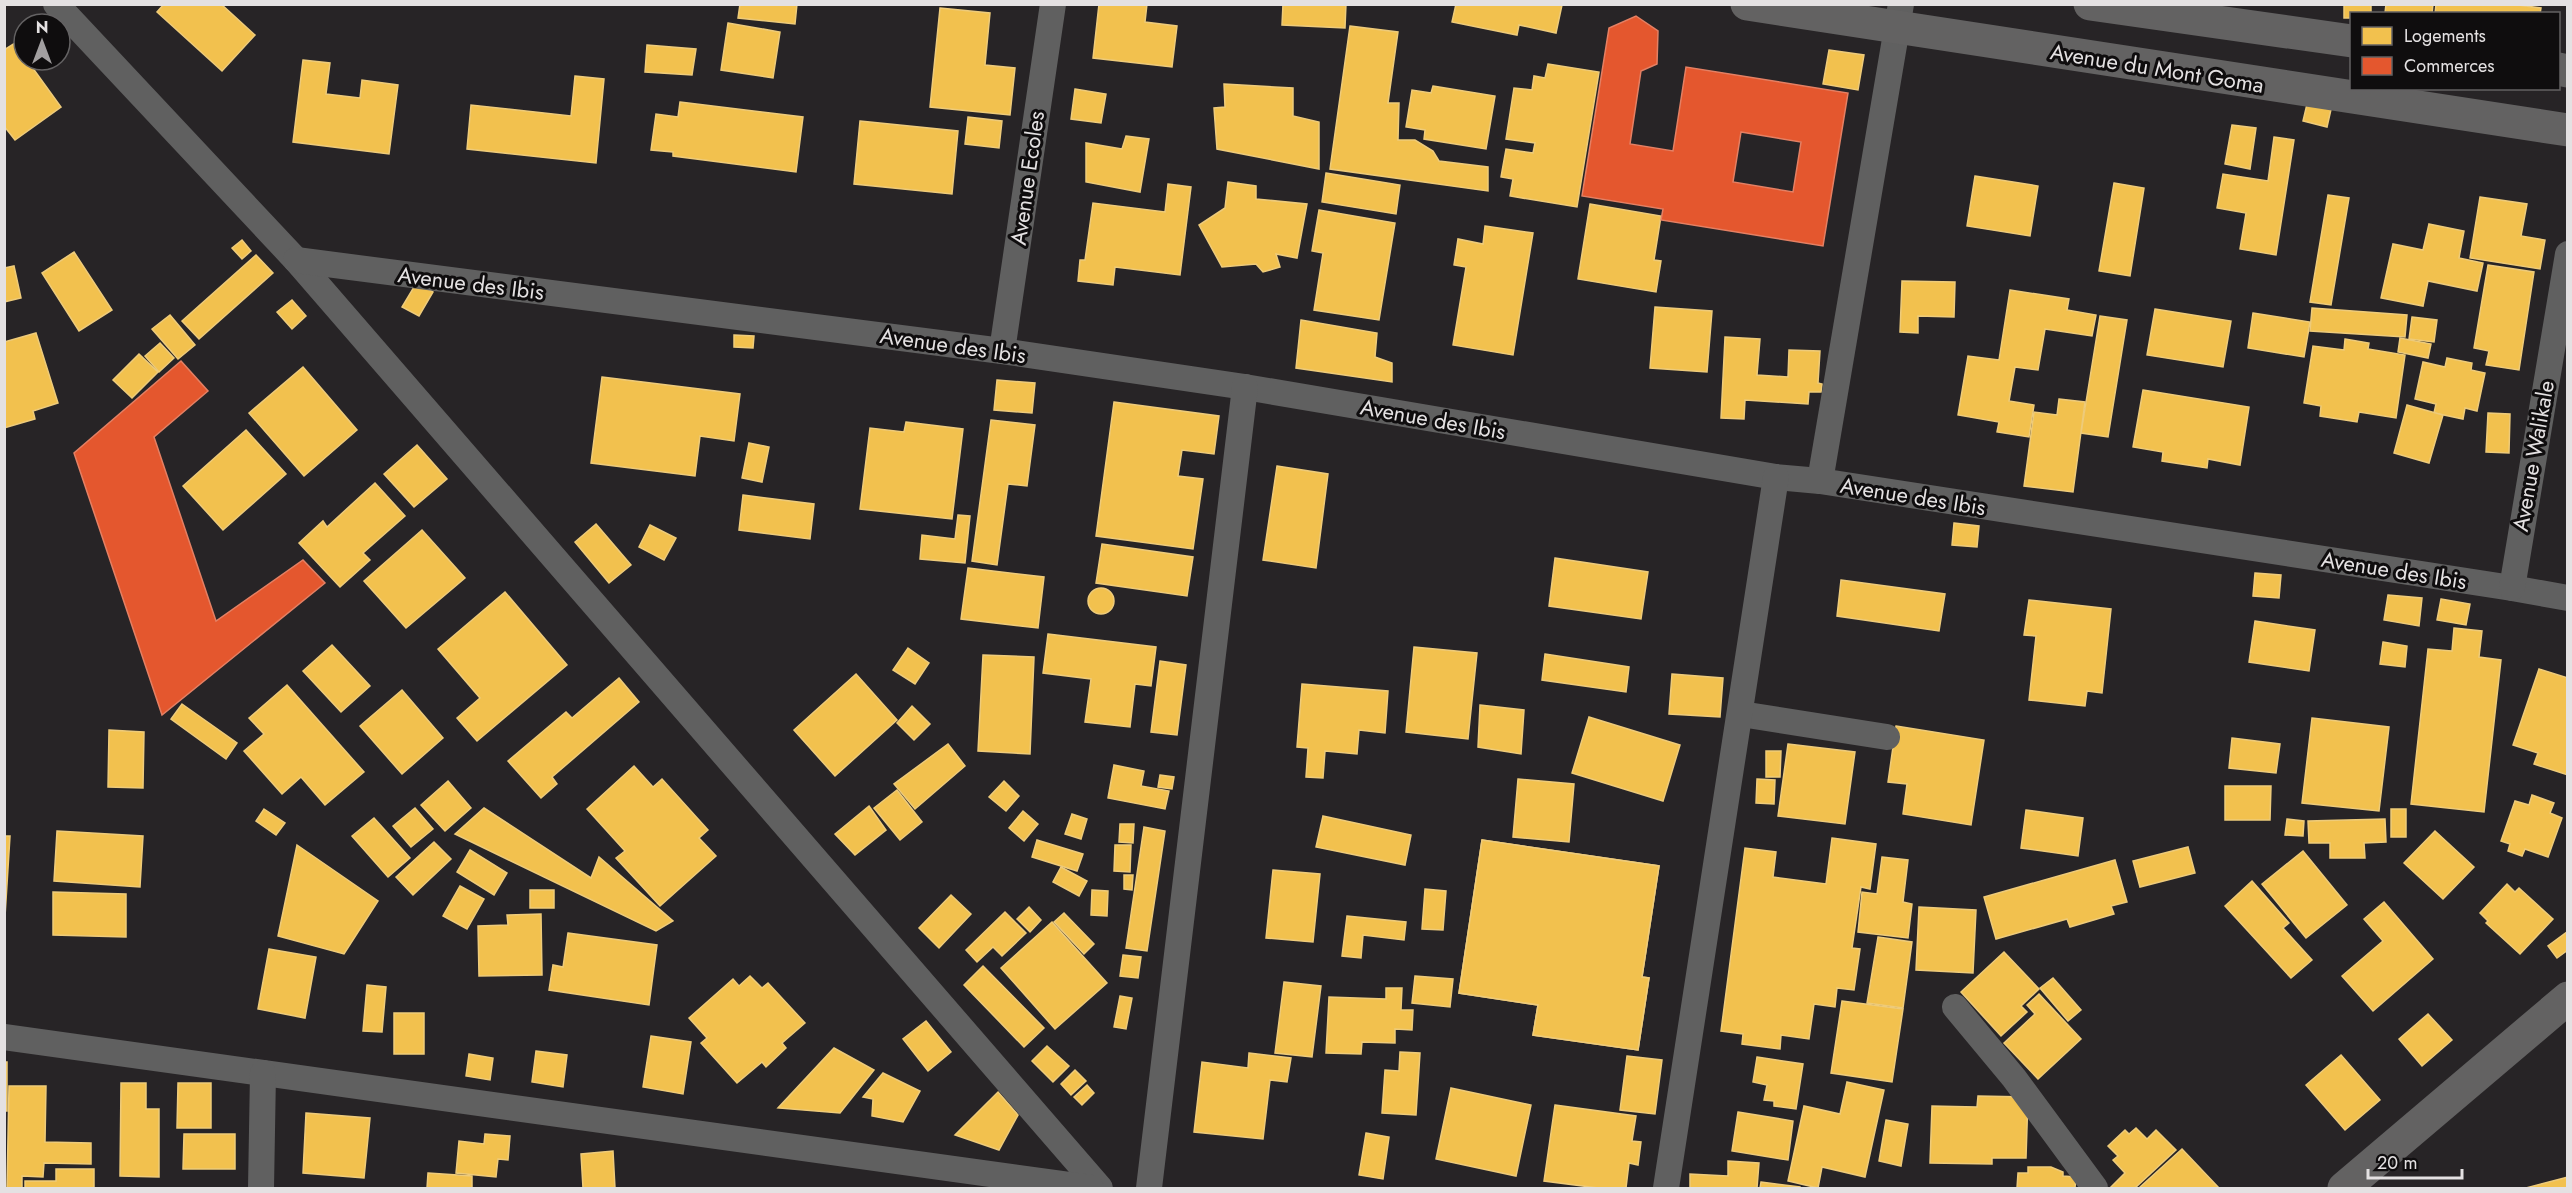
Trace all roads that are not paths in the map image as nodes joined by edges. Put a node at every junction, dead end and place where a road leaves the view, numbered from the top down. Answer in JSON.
{"nodes":[{"id":1,"x":56,"y":4,"type":"edge"},
{"id":2,"x":1053,"y":4,"type":"edge"},
{"id":3,"x":1747,"y":4,"type":"edge"},
{"id":4,"x":2090,"y":4,"type":"edge"},
{"id":5,"x":1899,"y":17,"type":"edge"},
{"id":6,"x":2350,"y":41,"type":"edge"},
{"id":7,"x":2568,"y":130,"type":"edge"},
{"id":8,"x":2568,"y":254,"type":"edge"},
{"id":9,"x":296,"y":260,"type":"junction"},
{"id":10,"x":1002,"y":351,"type":"junction"},
{"id":11,"x":1245,"y":387,"type":"junction"},
{"id":12,"x":1776,"y":477,"type":"junction"},
{"id":13,"x":1820,"y":482,"type":"junction"},
{"id":14,"x":2512,"y":588,"type":"junction"},
{"id":15,"x":2568,"y":598,"type":"edge"},
{"id":16,"x":1741,"y":714,"type":"junction"},
{"id":17,"x":1887,"y":737,"type":"dead end"},
{"id":18,"x":2568,"y":998,"type":"edge"},
{"id":19,"x":1955,"y":1007,"type":"dead end"},
{"id":20,"x":4,"y":1037,"type":"edge"},
{"id":21,"x":262,"y":1073,"type":"junction"},
{"id":22,"x":261,"y":1188,"type":"edge"},
{"id":23,"x":1091,"y":1188,"type":"edge"},
{"id":24,"x":1100,"y":1188,"type":"edge"},
{"id":25,"x":1149,"y":1188,"type":"edge"},
{"id":26,"x":1666,"y":1188,"type":"edge"},
{"id":27,"x":2095,"y":1188,"type":"edge"},
{"id":28,"x":2344,"y":1188,"type":"edge"}],
"edges":[{"from":1,"to":9,"type":"street"},
{"from":2,"to":10,"type":"street","name":"Avenue Ecoles"},
{"from":3,"to":5,"type":"street","name":"Avenue du Mont Goma"},
{"from":4,"to":6,"type":"street"},
{"from":5,"to":7,"type":"street","name":"Avenue du Mont Goma"},
{"from":5,"to":13,"type":"street"},
{"from":8,"to":14,"type":"street","name":"Avenue Walikale"},
{"from":9,"to":10,"type":"street","name":"Avenue des Ibis"},
{"from":9,"to":24,"type":"street"},
{"from":10,"to":11,"type":"street","name":"Avenue des Ibis"},
{"from":11,"to":12,"type":"street","name":"Avenue des Ibis"},
{"from":11,"to":25,"type":"street"},
{"from":12,"to":13,"type":"street","name":"Avenue des Ibis"},
{"from":12,"to":16,"type":"street"},
{"from":13,"to":14,"type":"street","name":"Avenue des Ibis"},
{"from":14,"to":15,"type":"street","name":"Avenue des Ibis"},
{"from":16,"to":17,"type":"street"},
{"from":16,"to":26,"type":"street"},
{"from":18,"to":28,"type":"street"},
{"from":19,"to":27,"type":"street"},
{"from":20,"to":21,"type":"street"},
{"from":21,"to":22,"type":"street"},
{"from":21,"to":23,"type":"street"}]}
